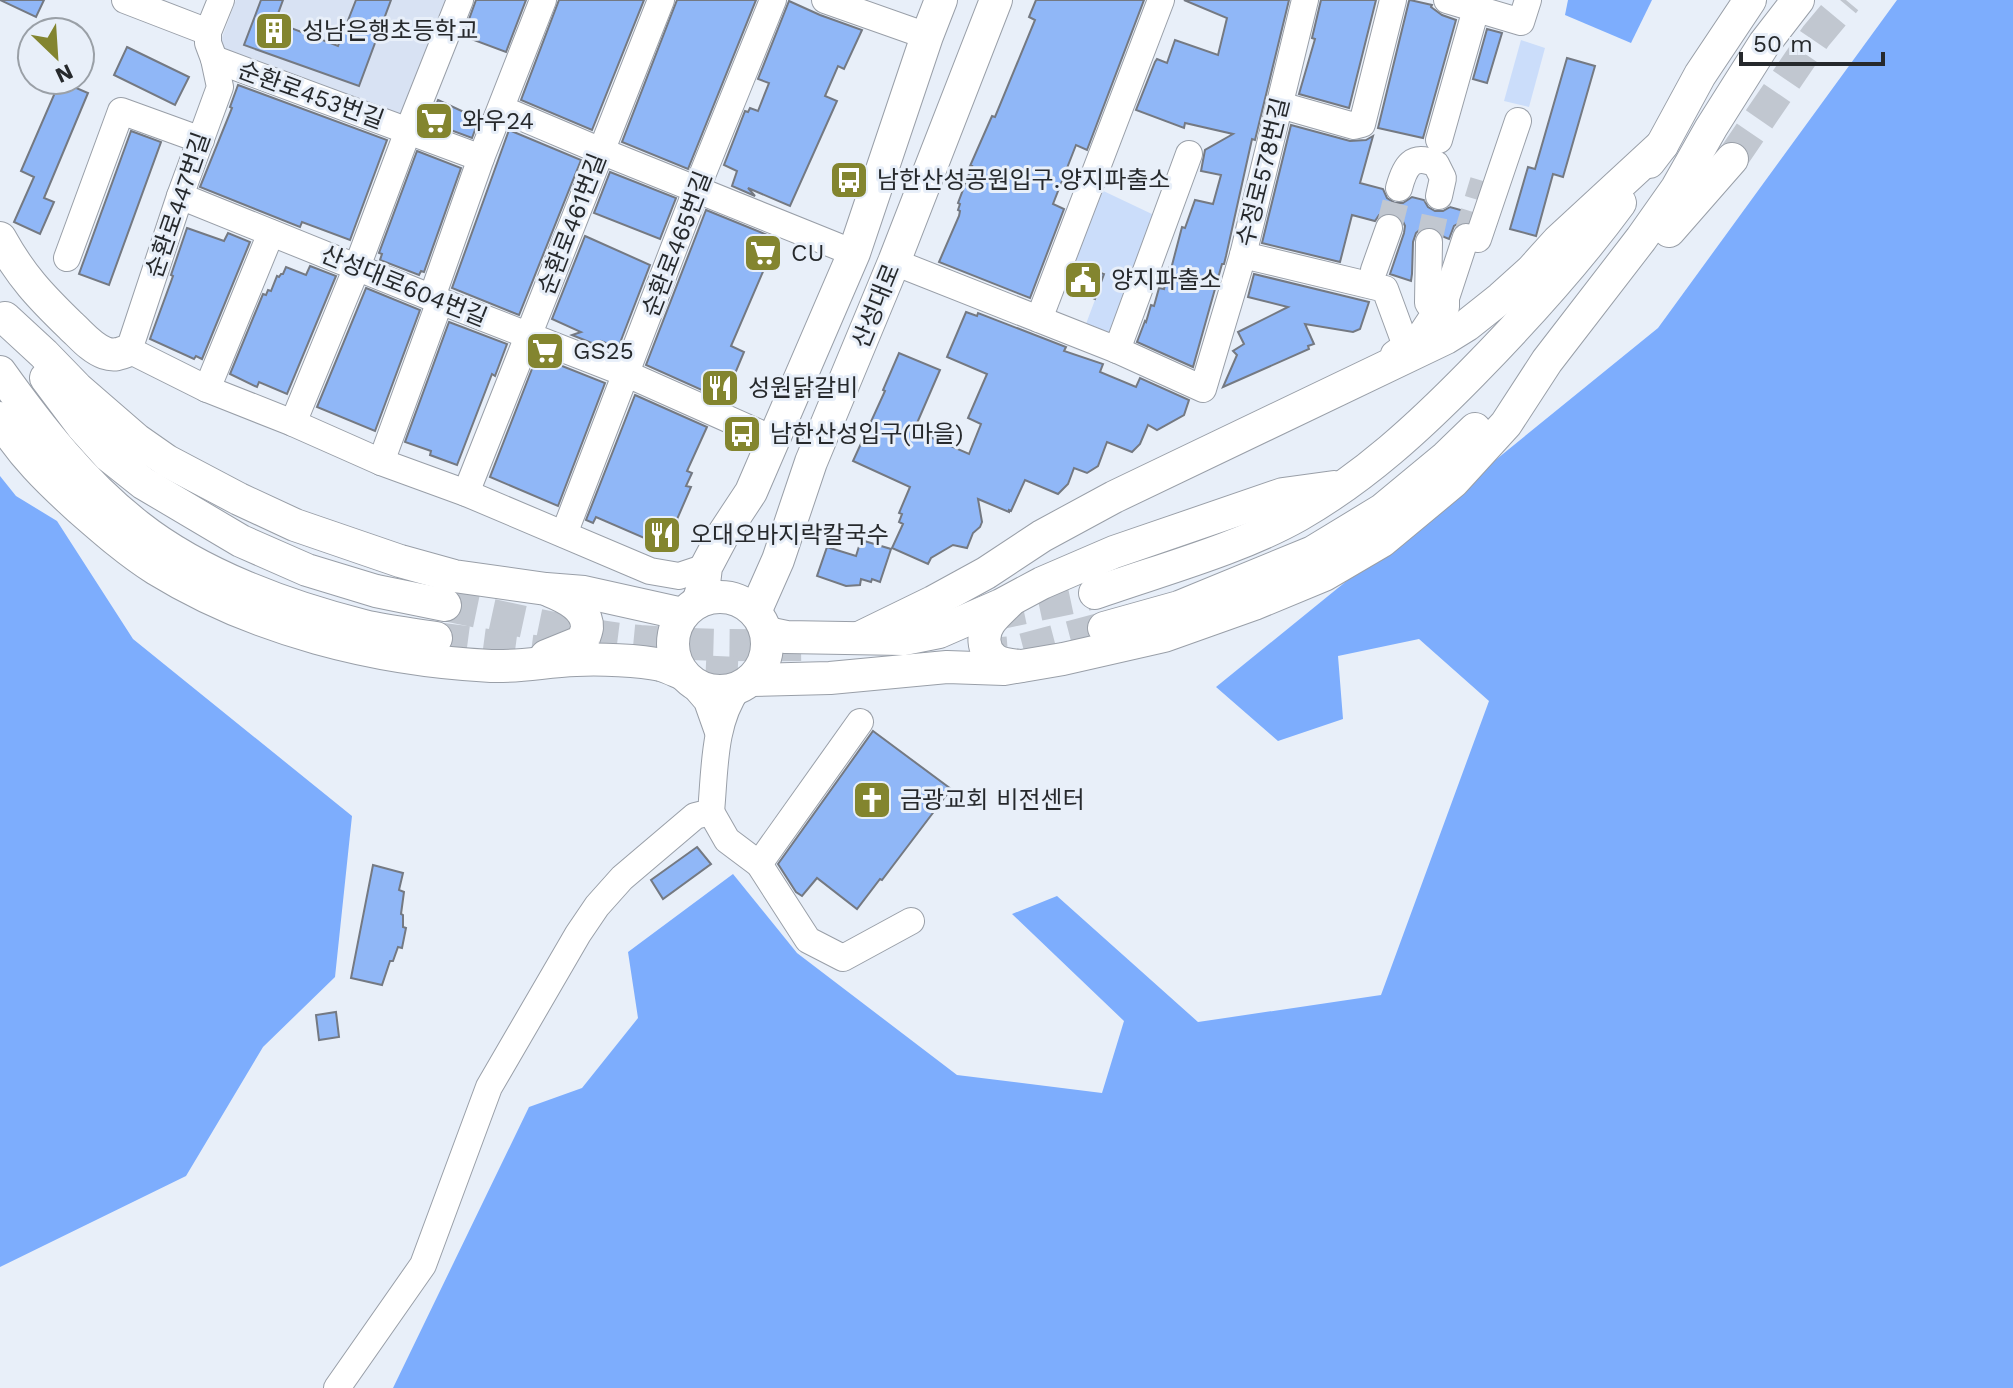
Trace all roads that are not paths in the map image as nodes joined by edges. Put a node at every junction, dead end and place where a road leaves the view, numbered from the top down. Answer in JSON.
{"nodes":[{"id":1,"x":125,"y":0,"type":"edge"},
{"id":2,"x":221,"y":0,"type":"edge"},
{"id":3,"x":460,"y":0,"type":"edge"},
{"id":4,"x":543,"y":0,"type":"edge"},
{"id":5,"x":661,"y":0,"type":"edge"},
{"id":6,"x":773,"y":0,"type":"edge"},
{"id":7,"x":825,"y":0,"type":"edge"},
{"id":8,"x":941,"y":0,"type":"edge"},
{"id":9,"x":996,"y":0,"type":"edge"},
{"id":10,"x":1161,"y":0,"type":"edge"},
{"id":11,"x":1305,"y":0,"type":"edge"},
{"id":12,"x":1393,"y":0,"type":"edge"},
{"id":13,"x":1528,"y":0,"type":"edge"},
{"id":14,"x":1750,"y":0,"type":"edge"},
{"id":15,"x":1798,"y":0,"type":"edge"},
{"id":16,"x":1459,"y":3,"type":"edge"},
{"id":17,"x":208,"y":32,"type":"junction"},
{"id":18,"x":927,"y":36,"type":"junction"},
{"id":19,"x":214,"y":59,"type":"junction"},
{"id":20,"x":1280,"y":105,"type":"junction"},
{"id":21,"x":502,"y":109,"type":"junction"},
{"id":22,"x":1518,"y":121,"type":"dead end"},
{"id":23,"x":408,"y":131,"type":"junction"},
{"id":24,"x":201,"y":140,"type":"junction"},
{"id":25,"x":1439,"y":140,"type":"dead end"},
{"id":26,"x":1662,"y":145,"type":"junction"},
{"id":27,"x":601,"y":151,"type":"junction"},
{"id":28,"x":1189,"y":154,"type":"dead end"},
{"id":29,"x":481,"y":158,"type":"junction"},
{"id":30,"x":1732,"y":159,"type":"tunnel mouth"},
{"id":31,"x":697,"y":188,"type":"junction"},
{"id":32,"x":1399,"y":188,"type":"tunnel mouth"},
{"id":33,"x":180,"y":196,"type":"junction"},
{"id":34,"x":1439,"y":196,"type":"tunnel mouth"},
{"id":35,"x":1389,"y":228,"type":"tunnel mouth"},
{"id":36,"x":271,"y":233,"type":"junction"},
{"id":37,"x":0,"y":238,"type":"edge"},
{"id":38,"x":1429,"y":242,"type":"tunnel mouth"},
{"id":39,"x":854,"y":253,"type":"junction"},
{"id":40,"x":1243,"y":255,"type":"junction"},
{"id":41,"x":67,"y":258,"type":"dead end"},
{"id":42,"x":894,"y":262,"type":"junction"},
{"id":43,"x":357,"y":267,"type":"junction"},
{"id":44,"x":1374,"y":270,"type":"dead end"},
{"id":45,"x":1601,"y":291,"type":"junction"},
{"id":46,"x":436,"y":299,"type":"junction"},
{"id":47,"x":1435,"y":313,"type":"junction"},
{"id":48,"x":2,"y":314,"type":"edge"},
{"id":49,"x":1039,"y":319,"type":"junction"},
{"id":50,"x":529,"y":336,"type":"junction"},
{"id":51,"x":1406,"y":346,"type":"junction"},
{"id":52,"x":129,"y":350,"type":"junction"},
{"id":53,"x":1117,"y":350,"type":"junction"},
{"id":54,"x":1547,"y":361,"type":"junction"},
{"id":55,"x":0,"y":372,"type":"edge"},
{"id":56,"x":627,"y":374,"type":"junction"},
{"id":57,"x":1361,"y":378,"type":"junction"},
{"id":58,"x":207,"y":389,"type":"junction"},
{"id":59,"x":0,"y":418,"type":"edge"},
{"id":60,"x":293,"y":423,"type":"junction"},
{"id":61,"x":775,"y":440,"type":"junction"},
{"id":62,"x":381,"y":462,"type":"junction"},
{"id":63,"x":1348,"y":485,"type":"junction"},
{"id":64,"x":466,"y":493,"type":"junction"},
{"id":65,"x":564,"y":534,"type":"junction"},
{"id":66,"x":706,"y":567,"type":"junction"},
{"id":67,"x":546,"y":589,"type":"junction"},
{"id":68,"x":1095,"y":593,"type":"tunnel mouth"},
{"id":69,"x":1011,"y":600,"type":"junction"},
{"id":70,"x":445,"y":605,"type":"tunnel mouth"},
{"id":71,"x":691,"y":608,"type":"junction"},
{"id":72,"x":761,"y":622,"type":"junction"},
{"id":73,"x":1104,"y":628,"type":"tunnel mouth"},
{"id":74,"x":436,"y":638,"type":"tunnel mouth"},
{"id":75,"x":859,"y":638,"type":"junction"},
{"id":76,"x":1020,"y":666,"type":"junction"},
{"id":77,"x":517,"y":667,"type":"junction"},
{"id":78,"x":686,"y":677,"type":"junction"},
{"id":79,"x":745,"y":684,"type":"junction"},
{"id":80,"x":860,"y":722,"type":"dead end"},
{"id":81,"x":718,"y":732,"type":"junction"},
{"id":82,"x":711,"y":812,"type":"junction"},
{"id":83,"x":759,"y":864,"type":"junction"},
{"id":84,"x":911,"y":921,"type":"dead end"},
{"id":85,"x":337,"y":1388,"type":"edge"}],
"edges":[{"from":1,"to":17,"type":"street"},
{"from":2,"to":17,"type":"street"},
{"from":3,"to":23,"type":"street","name":"순환로453번길"},
{"from":4,"to":21,"type":"street"},
{"from":5,"to":27,"type":"street","name":"순환로461번길"},
{"from":6,"to":31,"type":"street","name":"순환로465번길"},
{"from":7,"to":18,"type":"street"},
{"from":8,"to":18,"type":"main road","name":"산성대로"},
{"from":9,"to":42,"type":"main road","name":"산성대로"},
{"from":10,"to":49,"type":"street"},
{"from":11,"to":20,"type":"street","name":"수정로578번길"},
{"from":12,"to":20,"type":"street"},
{"from":13,"to":16,"type":"street"},
{"from":14,"to":26,"type":"main road"},
{"from":15,"to":45,"type":"main road"},
{"from":16,"to":25,"type":"street"},
{"from":17,"to":19,"type":"street","name":"순환로447번길"},
{"from":18,"to":39,"type":"main road","name":"산성대로"},
{"from":19,"to":23,"type":"street","name":"순환로453번길"},
{"from":19,"to":24,"type":"street","name":"순환로447번길"},
{"from":20,"to":40,"type":"street","name":"수정로578번길"},
{"from":21,"to":27,"type":"street"},
{"from":21,"to":29,"type":"street"},
{"from":22,"to":47,"type":"street"},
{"from":23,"to":29,"type":"street"},
{"from":23,"to":43,"type":"street","name":"순환로453번길"},
{"from":24,"to":33,"type":"street","name":"순환로447번길"},
{"from":24,"to":41,"type":"street"},
{"from":26,"to":57,"type":"main road"},
{"from":26,"to":63,"type":"main road"},
{"from":27,"to":31,"type":"street"},
{"from":27,"to":50,"type":"street","name":"순환로461번길"},
{"from":28,"to":53,"type":"street"},
{"from":29,"to":46,"type":"street"},
{"from":30,"to":45,"type":"main road"},
{"from":31,"to":39,"type":"street"},
{"from":31,"to":56,"type":"street","name":"순환로465번길"},
{"from":32,"to":34,"type":"street"},
{"from":33,"to":36,"type":"street","name":"산성대로604번길"},
{"from":33,"to":52,"type":"street","name":"순환로447번길"},
{"from":35,"to":44,"type":"street"},
{"from":36,"to":43,"type":"street","name":"산성대로604번길"},
{"from":36,"to":58,"type":"street"},
{"from":37,"to":52,"type":"main road"},
{"from":38,"to":47,"type":"street"},
{"from":39,"to":61,"type":"main road","name":"산성대로"},
{"from":40,"to":51,"type":"street"},
{"from":40,"to":53,"type":"street","name":"수정로578번길"},
{"from":42,"to":49,"type":"street"},
{"from":42,"to":72,"type":"main road","name":"산성대로"},
{"from":43,"to":46,"type":"street","name":"산성대로604번길"},
{"from":43,"to":60,"type":"street","name":"순환로453번길"},
{"from":45,"to":54,"type":"main road"},
{"from":46,"to":50,"type":"street","name":"산성대로604번길"},
{"from":46,"to":62,"type":"street"},
{"from":47,"to":51,"type":"street"},
{"from":48,"to":67,"type":"main road"},
{"from":48,"to":70,"type":"main road"},
{"from":49,"to":53,"type":"street"},
{"from":50,"to":56,"type":"street","name":"산성대로604번길"},
{"from":50,"to":64,"type":"street","name":"순환로461번길"},
{"from":51,"to":57,"type":"street"},
{"from":52,"to":58,"type":"street"},
{"from":54,"to":73,"type":"main road"},
{"from":54,"to":76,"type":"main road"},
{"from":55,"to":74,"type":"main road"},
{"from":56,"to":61,"type":"street","name":"산성대로604번길"},
{"from":56,"to":65,"type":"street","name":"순환로465번길"},
{"from":57,"to":75,"type":"main road"},
{"from":58,"to":60,"type":"street"},
{"from":59,"to":77,"type":"main road"},
{"from":60,"to":62,"type":"street"},
{"from":61,"to":66,"type":"main road","name":"산성대로"},
{"from":62,"to":64,"type":"street"},
{"from":63,"to":68,"type":"main road"},
{"from":63,"to":69,"type":"main road"},
{"from":64,"to":65,"type":"street"},
{"from":65,"to":66,"type":"street"},
{"from":66,"to":71,"type":"main road","name":"산성대로"},
{"from":67,"to":71,"type":"main road"},
{"from":67,"to":77,"type":"main road"},
{"from":69,"to":75,"type":"main road"},
{"from":69,"to":76,"type":"main road"},
{"from":71,"to":72,"type":"main road"},
{"from":71,"to":78,"type":"main road"},
{"from":72,"to":75,"type":"main road"},
{"from":72,"to":79,"type":"main road"},
{"from":76,"to":79,"type":"main road"},
{"from":77,"to":78,"type":"main road"},
{"from":78,"to":79,"type":"main road"},
{"from":78,"to":81,"type":"street"},
{"from":79,"to":81,"type":"street"},
{"from":80,"to":83,"type":"street"},
{"from":81,"to":82,"type":"street"},
{"from":82,"to":83,"type":"street"},
{"from":82,"to":85,"type":"street"},
{"from":83,"to":84,"type":"street"}]}
